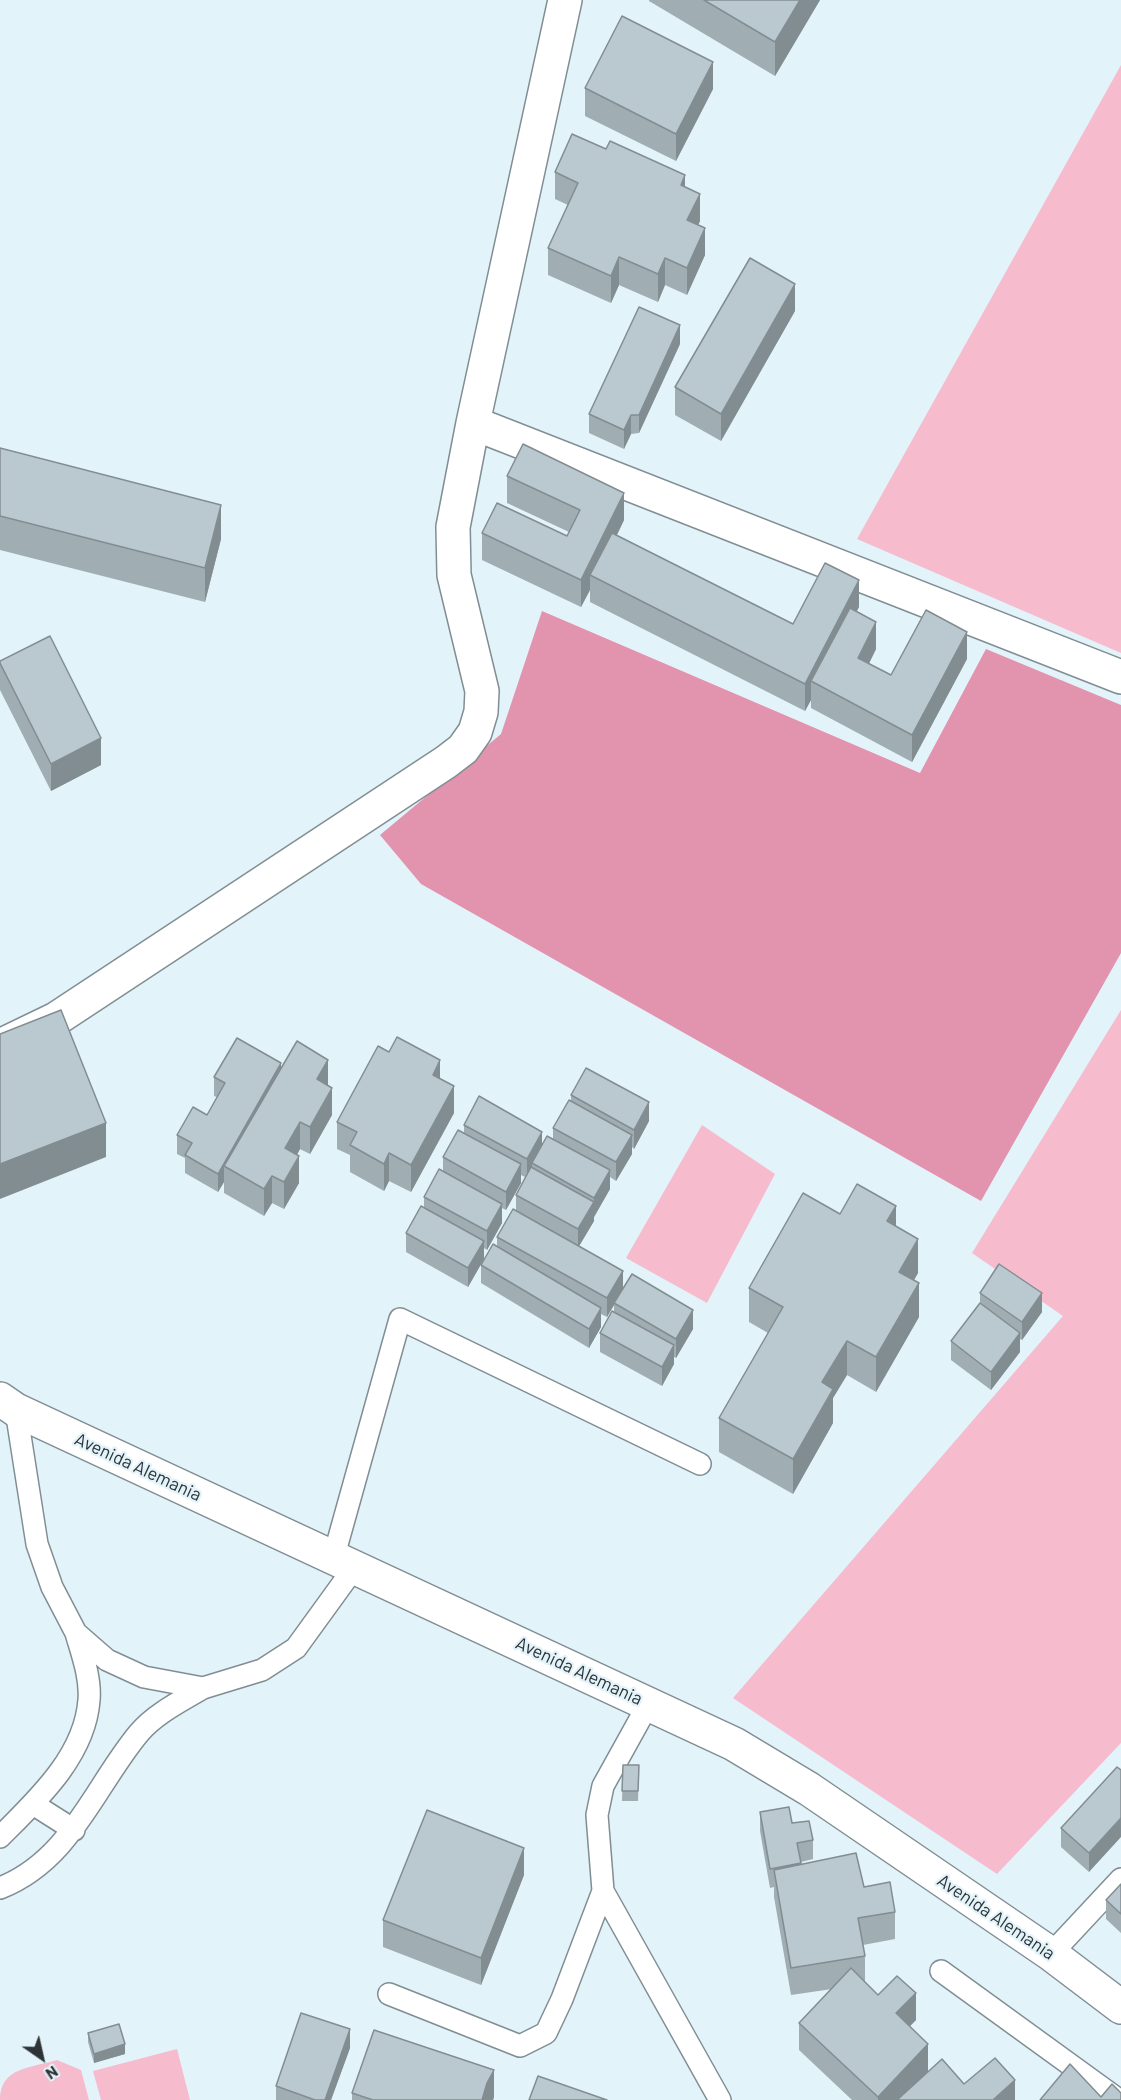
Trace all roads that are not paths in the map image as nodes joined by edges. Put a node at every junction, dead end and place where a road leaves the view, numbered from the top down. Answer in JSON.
{"nodes":[{"id":1,"x":565,"y":0,"type":"edge"},
{"id":2,"x":473,"y":423,"type":"junction"},
{"id":3,"x":1121,"y":677,"type":"edge"},
{"id":4,"x":0,"y":1046,"type":"edge"},
{"id":5,"x":8,"y":1405,"type":"edge"},
{"id":6,"x":700,"y":1464,"type":"dead end"},
{"id":7,"x":343,"y":1564,"type":"junction"},
{"id":8,"x":76,"y":1633,"type":"junction"},
{"id":9,"x":202,"y":1688,"type":"junction"},
{"id":10,"x":649,"y":1703,"type":"junction"},
{"id":11,"x":33,"y":1804,"type":"junction"},
{"id":12,"x":74,"y":1830,"type":"junction"},
{"id":13,"x":0,"y":1837,"type":"edge"},
{"id":14,"x":1121,"y":1880,"type":"edge"},
{"id":15,"x":0,"y":1888,"type":"edge"},
{"id":16,"x":603,"y":1891,"type":"junction"},
{"id":17,"x":1051,"y":1954,"type":"junction"},
{"id":18,"x":941,"y":1971,"type":"dead end"},
{"id":19,"x":389,"y":1994,"type":"dead end"},
{"id":20,"x":1121,"y":2007,"type":"edge"},
{"id":21,"x":720,"y":2100,"type":"edge"},
{"id":22,"x":1119,"y":2100,"type":"edge"}],
"edges":[{"from":1,"to":2,"type":"street"},
{"from":2,"to":3,"type":"street"},
{"from":2,"to":4,"type":"street"},
{"from":5,"to":7,"type":"street","name":"Avenida Alemania"},
{"from":5,"to":8,"type":"lane"},
{"from":6,"to":7,"type":"lane"},
{"from":7,"to":9,"type":"lane"},
{"from":7,"to":10,"type":"street","name":"Avenida Alemania"},
{"from":8,"to":9,"type":"lane"},
{"from":8,"to":11,"type":"lane"},
{"from":9,"to":12,"type":"lane"},
{"from":10,"to":16,"type":"lane"},
{"from":10,"to":17,"type":"street","name":"Avenida Alemania"},
{"from":11,"to":12,"type":"lane"},
{"from":11,"to":13,"type":"lane"},
{"from":12,"to":15,"type":"lane"},
{"from":14,"to":17,"type":"lane"},
{"from":16,"to":19,"type":"lane"},
{"from":16,"to":21,"type":"lane"},
{"from":17,"to":20,"type":"street","name":"Avenida Alemania"},
{"from":18,"to":22,"type":"lane"}]}
